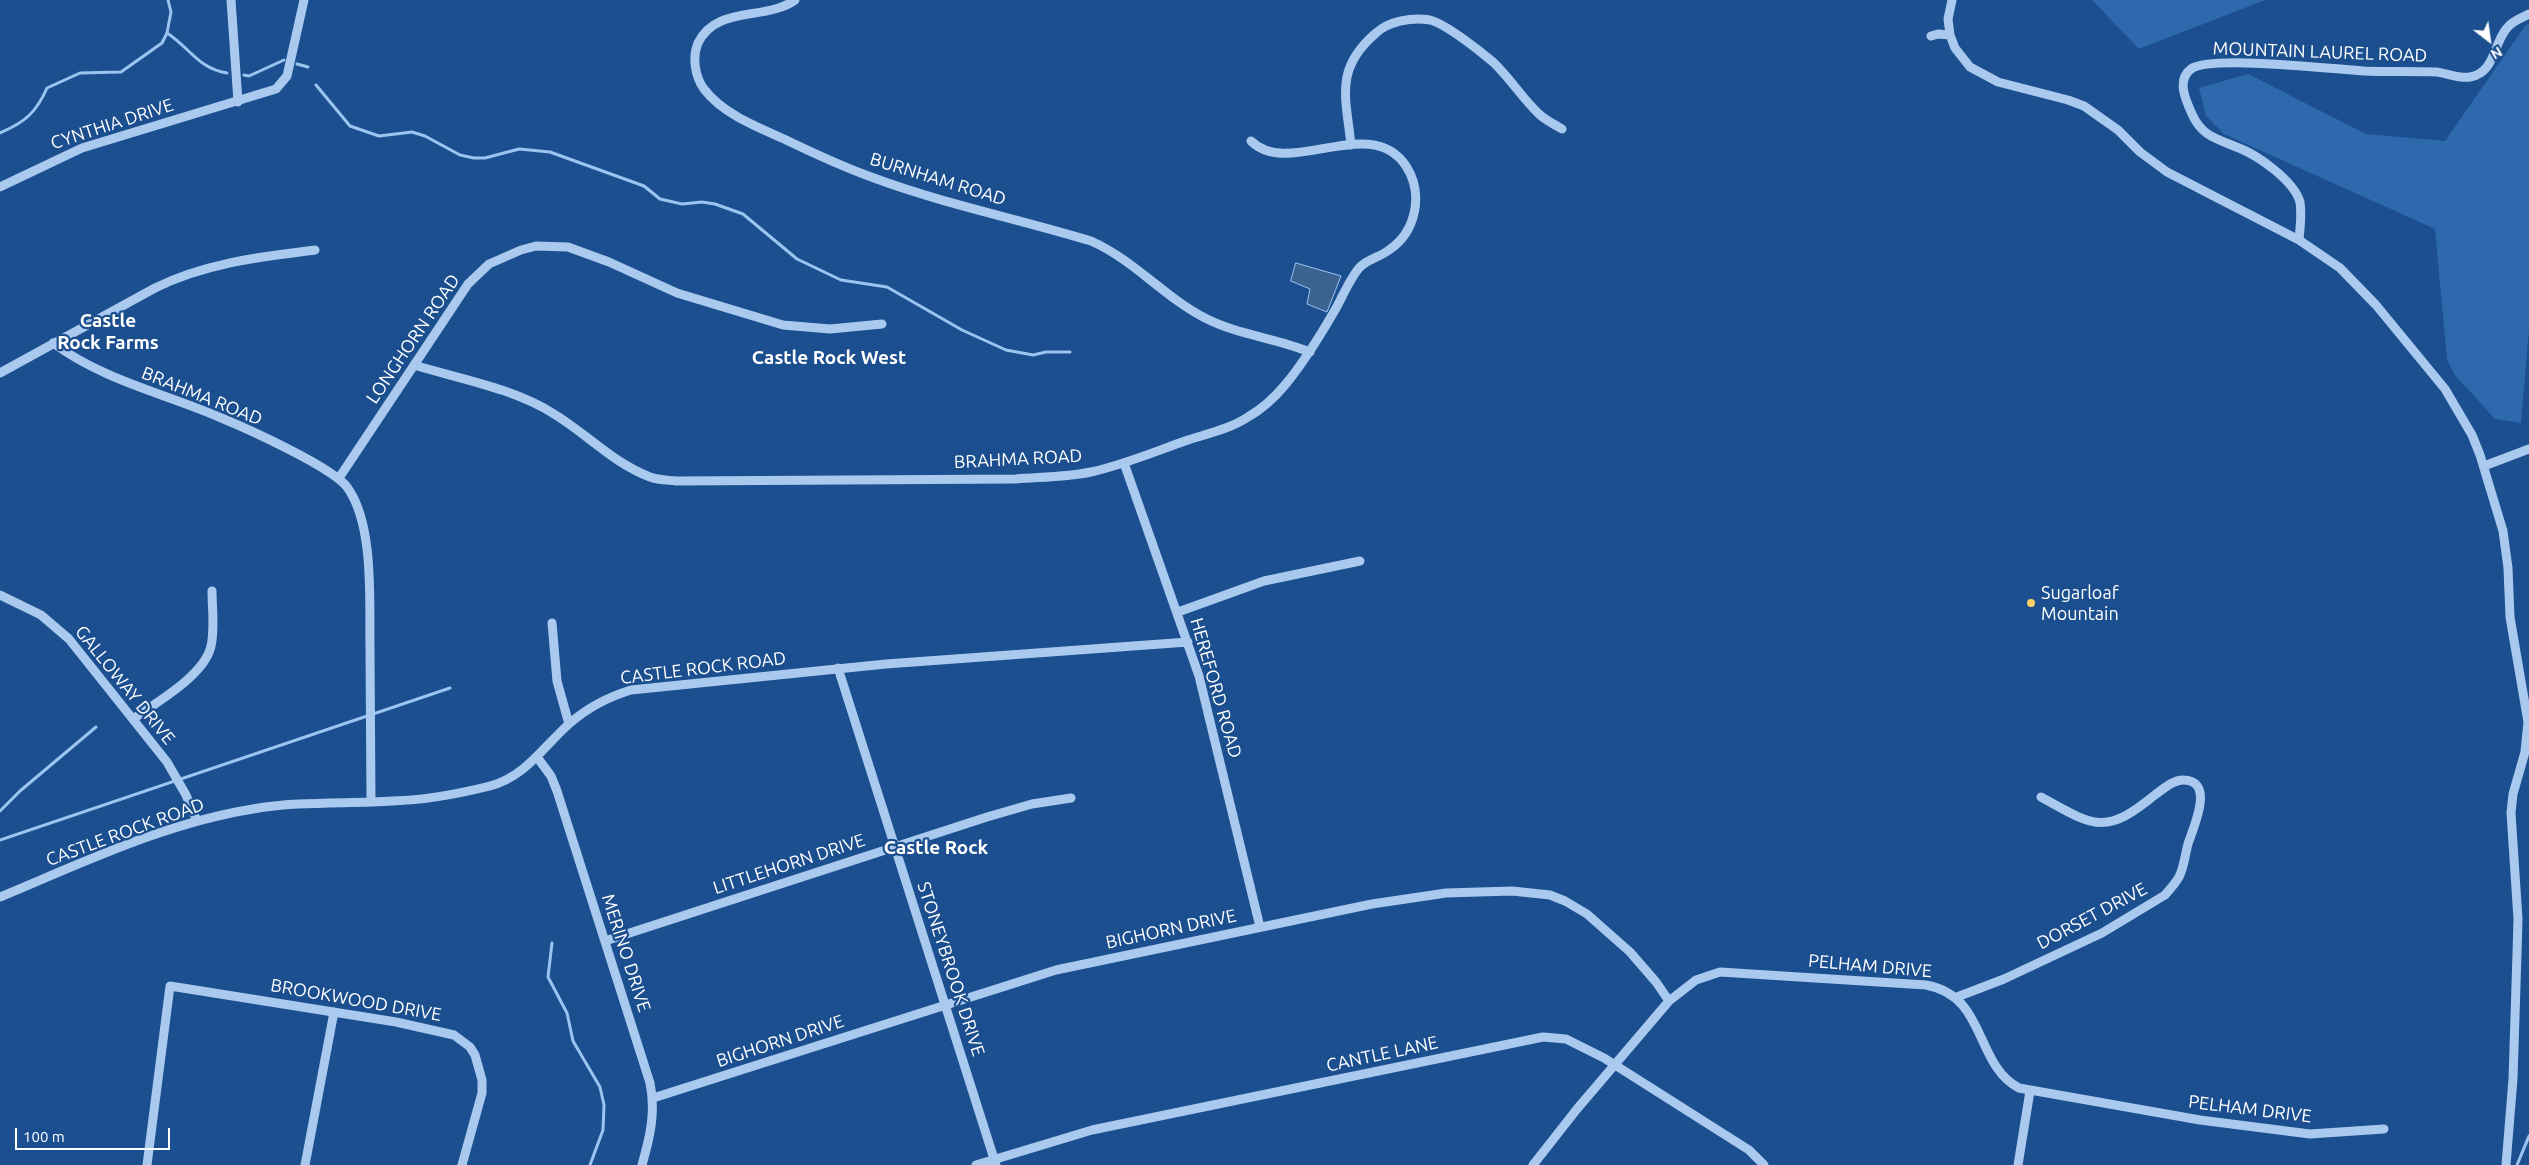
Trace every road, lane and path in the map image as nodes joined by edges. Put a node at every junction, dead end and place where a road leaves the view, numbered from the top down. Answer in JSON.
{"nodes":[{"id":1,"x":231,"y":0,"type":"edge"},
{"id":2,"x":304,"y":0,"type":"edge"},
{"id":3,"x":795,"y":0,"type":"edge"},
{"id":4,"x":1952,"y":0,"type":"edge"},
{"id":5,"x":2529,"y":14,"type":"edge"},
{"id":6,"x":1931,"y":36,"type":"dead end"},
{"id":7,"x":1950,"y":36,"type":"junction"},
{"id":8,"x":238,"y":102,"type":"junction"},
{"id":9,"x":1562,"y":129,"type":"dead end"},
{"id":10,"x":1251,"y":141,"type":"dead end"},
{"id":11,"x":1351,"y":145,"type":"junction"},
{"id":12,"x":0,"y":187,"type":"edge"},
{"id":13,"x":2299,"y":240,"type":"junction"},
{"id":14,"x":315,"y":250,"type":"dead end"},
{"id":15,"x":882,"y":324,"type":"dead end"},
{"id":16,"x":54,"y":343,"type":"junction"},
{"id":17,"x":1310,"y":352,"type":"junction"},
{"id":18,"x":414,"y":365,"type":"junction"},
{"id":19,"x":0,"y":373,"type":"edge"},
{"id":20,"x":2529,"y":449,"type":"edge"},
{"id":21,"x":1124,"y":462,"type":"junction"},
{"id":22,"x":2484,"y":466,"type":"junction"},
{"id":23,"x":339,"y":478,"type":"junction"},
{"id":24,"x":1360,"y":562,"type":"dead end"},
{"id":25,"x":212,"y":591,"type":"dead end"},
{"id":26,"x":0,"y":595,"type":"edge"},
{"id":27,"x":1178,"y":612,"type":"junction"},
{"id":28,"x":552,"y":623,"type":"dead end"},
{"id":29,"x":1188,"y":642,"type":"junction"},
{"id":30,"x":838,"y":668,"type":"junction"},
{"id":31,"x":133,"y":719,"type":"junction"},
{"id":32,"x":569,"y":724,"type":"junction"},
{"id":33,"x":537,"y":757,"type":"junction"},
{"id":34,"x":2041,"y":797,"type":"dead end"},
{"id":35,"x":1071,"y":798,"type":"dead end"},
{"id":36,"x":371,"y":802,"type":"junction"},
{"id":37,"x":197,"y":821,"type":"junction"},
{"id":38,"x":895,"y":847,"type":"junction"},
{"id":39,"x":0,"y":897,"type":"edge"},
{"id":40,"x":1260,"y":927,"type":"junction"},
{"id":41,"x":605,"y":941,"type":"junction"},
{"id":42,"x":1957,"y":997,"type":"junction"},
{"id":43,"x":1669,"y":1001,"type":"junction"},
{"id":44,"x":946,"y":1004,"type":"junction"},
{"id":45,"x":334,"y":1012,"type":"junction"},
{"id":46,"x":1614,"y":1064,"type":"junction"},
{"id":47,"x":2030,"y":1090,"type":"junction"},
{"id":48,"x":653,"y":1098,"type":"junction"},
{"id":49,"x":2384,"y":1129,"type":"dead end"},
{"id":50,"x":995,"y":1162,"type":"edge"},
{"id":51,"x":147,"y":1165,"type":"edge"},
{"id":52,"x":305,"y":1165,"type":"edge"},
{"id":53,"x":462,"y":1165,"type":"edge"},
{"id":54,"x":642,"y":1165,"type":"edge"},
{"id":55,"x":976,"y":1165,"type":"edge"},
{"id":56,"x":1533,"y":1165,"type":"edge"},
{"id":57,"x":1764,"y":1165,"type":"edge"},
{"id":58,"x":2018,"y":1165,"type":"edge"},
{"id":59,"x":2506,"y":1165,"type":"edge"}],
"edges":[{"from":1,"to":8,"type":"street"},
{"from":2,"to":8,"type":"street","name":"CYNTHIA DRIVE"},
{"from":3,"to":17,"type":"street","name":"BURNHAM ROAD"},
{"from":4,"to":7,"type":"street"},
{"from":5,"to":13,"type":"street","name":"MOUNTAIN LAUREL ROAD"},
{"from":6,"to":7,"type":"street"},
{"from":7,"to":13,"type":"street"},
{"from":8,"to":12,"type":"street","name":"CYNTHIA DRIVE"},
{"from":9,"to":11,"type":"street"},
{"from":10,"to":11,"type":"street","name":"BRAHMA ROAD"},
{"from":11,"to":17,"type":"street","name":"BRAHMA ROAD"},
{"from":13,"to":22,"type":"street"},
{"from":14,"to":16,"type":"street"},
{"from":15,"to":18,"type":"street","name":"LONGHORN ROAD"},
{"from":16,"to":19,"type":"street"},
{"from":16,"to":23,"type":"street","name":"BRAHMA ROAD"},
{"from":17,"to":21,"type":"street","name":"BRAHMA ROAD"},
{"from":18,"to":21,"type":"street","name":"BRAHMA ROAD"},
{"from":18,"to":23,"type":"street","name":"LONGHORN ROAD"},
{"from":20,"to":22,"type":"street"},
{"from":21,"to":27,"type":"street","name":"HEREFORD ROAD"},
{"from":22,"to":59,"type":"street"},
{"from":23,"to":36,"type":"street"},
{"from":24,"to":27,"type":"street"},
{"from":25,"to":31,"type":"street"},
{"from":26,"to":31,"type":"street","name":"GALLOWAY DRIVE"},
{"from":27,"to":29,"type":"street","name":"HEREFORD ROAD"},
{"from":28,"to":32,"type":"street"},
{"from":29,"to":30,"type":"street","name":"CASTLE ROCK ROAD"},
{"from":29,"to":40,"type":"street","name":"HEREFORD ROAD"},
{"from":30,"to":32,"type":"street","name":"CASTLE ROCK ROAD"},
{"from":30,"to":38,"type":"street","name":"STONEYBROOK DRIVE"},
{"from":31,"to":37,"type":"street","name":"GALLOWAY DRIVE"},
{"from":32,"to":33,"type":"street","name":"CASTLE ROCK ROAD"},
{"from":33,"to":36,"type":"street","name":"CASTLE ROCK ROAD"},
{"from":33,"to":41,"type":"street","name":"MERINO DRIVE"},
{"from":34,"to":42,"type":"street","name":"DORSET DRIVE"},
{"from":35,"to":38,"type":"street","name":"LITTLEHORN DRIVE"},
{"from":36,"to":37,"type":"street","name":"CASTLE ROCK ROAD"},
{"from":37,"to":39,"type":"street","name":"CASTLE ROCK ROAD"},
{"from":38,"to":41,"type":"street","name":"LITTLEHORN DRIVE"},
{"from":38,"to":44,"type":"street","name":"STONEYBROOK DRIVE"},
{"from":40,"to":43,"type":"street","name":"BIGHORN DRIVE"},
{"from":40,"to":44,"type":"street","name":"BIGHORN DRIVE"},
{"from":41,"to":48,"type":"street","name":"MERINO DRIVE"},
{"from":42,"to":43,"type":"street","name":"PELHAM DRIVE"},
{"from":42,"to":47,"type":"street","name":"PELHAM DRIVE"},
{"from":43,"to":46,"type":"street","name":"PELHAM DRIVE"},
{"from":44,"to":48,"type":"street","name":"BIGHORN DRIVE"},
{"from":44,"to":50,"type":"street","name":"STONEYBROOK DRIVE"},
{"from":45,"to":51,"type":"street","name":"BROOKWOOD DRIVE"},
{"from":45,"to":52,"type":"street"},
{"from":45,"to":53,"type":"street","name":"BROOKWOOD DRIVE"},
{"from":46,"to":50,"type":"street","name":"CANTLE LANE"},
{"from":46,"to":56,"type":"street","name":"PELHAM DRIVE"},
{"from":46,"to":57,"type":"street","name":"CANTLE LANE"},
{"from":47,"to":49,"type":"street","name":"PELHAM DRIVE"},
{"from":47,"to":58,"type":"street"},
{"from":48,"to":54,"type":"street","name":"MERINO DRIVE"},
{"from":50,"to":55,"type":"street","name":"CANTLE LANE"}]}
